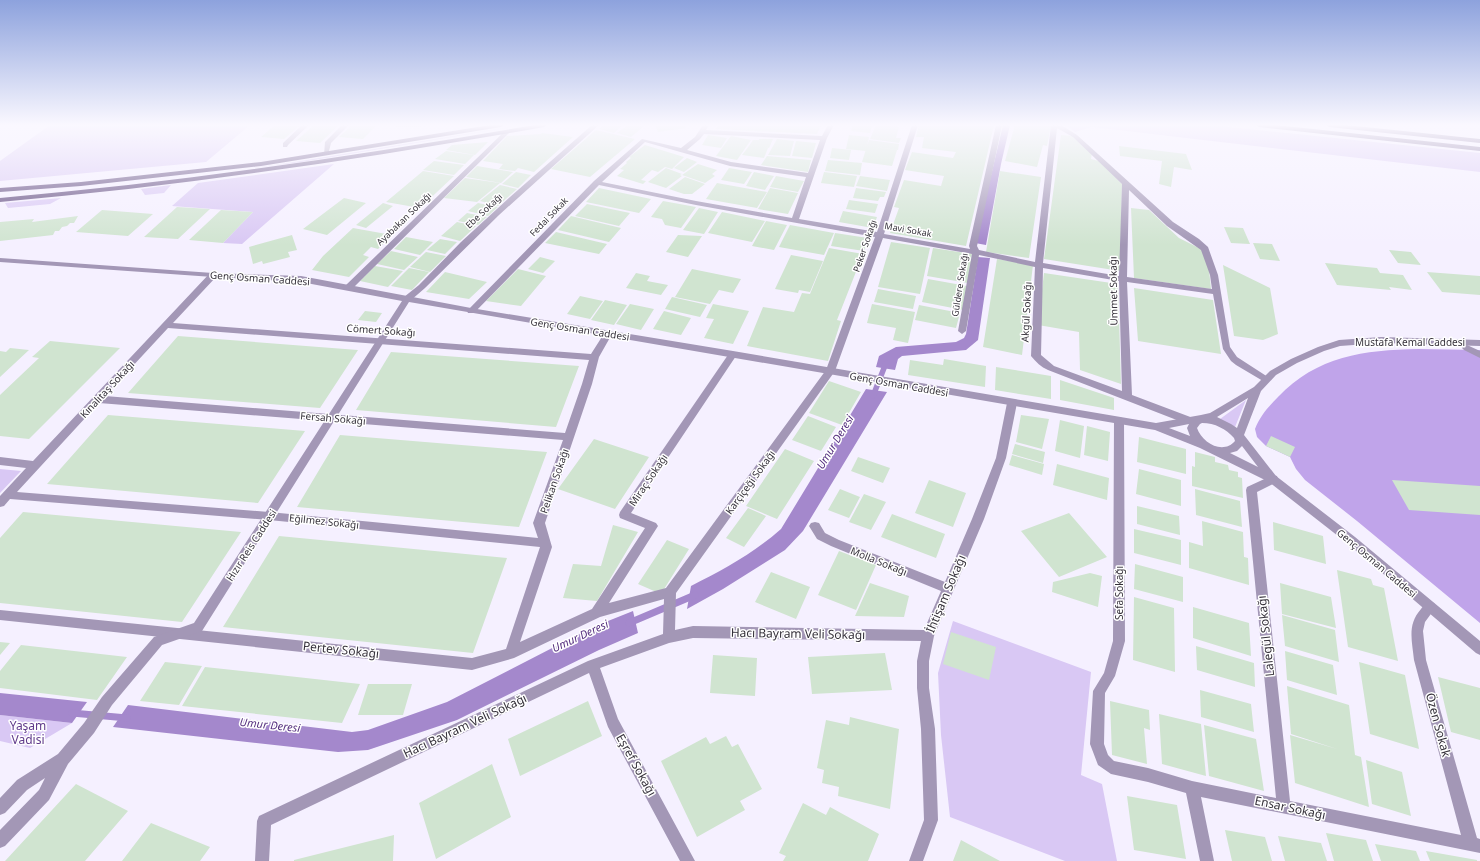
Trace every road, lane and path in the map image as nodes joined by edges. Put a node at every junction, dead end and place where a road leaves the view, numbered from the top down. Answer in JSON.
{"nodes":[{"id":1,"x":250,"y":165,"type":"edge"},
{"id":2,"x":301,"y":165,"type":"edge"},
{"id":3,"x":473,"y":165,"type":"edge"},
{"id":4,"x":549,"y":165,"type":"edge"},
{"id":5,"x":616,"y":165,"type":"edge"},
{"id":6,"x":736,"y":165,"type":"edge"},
{"id":7,"x":815,"y":165,"type":"edge"},
{"id":8,"x":902,"y":165,"type":"edge"},
{"id":9,"x":990,"y":165,"type":"edge"},
{"id":10,"x":1050,"y":165,"type":"edge"},
{"id":11,"x":1107,"y":165,"type":"edge"},
{"id":12,"x":811,"y":176,"type":"junction"},
{"id":13,"x":597,"y":183,"type":"junction"},
{"id":14,"x":1126,"y":183,"type":"junction"},
{"id":15,"x":0,"y":190,"type":"edge"},
{"id":16,"x":0,"y":200,"type":"edge"},
{"id":17,"x":795,"y":220,"type":"junction"},
{"id":18,"x":880,"y":235,"type":"junction"},
{"id":19,"x":976,"y":252,"type":"junction"},
{"id":20,"x":0,"y":260,"type":"edge"},
{"id":21,"x":1039,"y":265,"type":"junction"},
{"id":22,"x":213,"y":275,"type":"junction"},
{"id":23,"x":1123,"y":279,"type":"junction"},
{"id":24,"x":348,"y":287,"type":"junction"},
{"id":25,"x":1217,"y":292,"type":"junction"},
{"id":26,"x":406,"y":299,"type":"junction"},
{"id":27,"x":471,"y":311,"type":"junction"},
{"id":28,"x":166,"y":325,"type":"junction"},
{"id":29,"x":962,"y":331,"type":"dead end"},
{"id":30,"x":608,"y":334,"type":"junction"},
{"id":31,"x":380,"y":340,"type":"junction"},
{"id":32,"x":1480,"y":343,"type":"edge"},
{"id":33,"x":1467,"y":348,"type":"dead end"},
{"id":34,"x":733,"y":354,"type":"junction"},
{"id":35,"x":1480,"y":355,"type":"edge"},
{"id":36,"x":594,"y":357,"type":"junction"},
{"id":37,"x":830,"y":371,"type":"junction"},
{"id":38,"x":1266,"y":379,"type":"junction"},
{"id":39,"x":1257,"y":389,"type":"junction"},
{"id":40,"x":1127,"y":398,"type":"junction"},
{"id":41,"x":97,"y":399,"type":"junction"},
{"id":42,"x":1012,"y":403,"type":"junction"},
{"id":43,"x":331,"y":418,"type":"junction"},
{"id":44,"x":1195,"y":420,"type":"junction"},
{"id":45,"x":1119,"y":421,"type":"junction"},
{"id":46,"x":1156,"y":427,"type":"junction"},
{"id":47,"x":1239,"y":435,"type":"junction"},
{"id":48,"x":568,"y":437,"type":"junction"},
{"id":49,"x":1211,"y":448,"type":"junction"},
{"id":50,"x":0,"y":461,"type":"edge"},
{"id":51,"x":35,"y":465,"type":"junction"},
{"id":52,"x":1273,"y":479,"type":"junction"},
{"id":53,"x":4,"y":499,"type":"edge"},
{"id":54,"x":269,"y":516,"type":"junction"},
{"id":55,"x":815,"y":526,"type":"dead end"},
{"id":56,"x":545,"y":543,"type":"junction"},
{"id":57,"x":948,"y":588,"type":"junction"},
{"id":58,"x":670,"y":594,"type":"junction"},
{"id":59,"x":1430,"y":607,"type":"junction"},
{"id":60,"x":596,"y":613,"type":"junction"},
{"id":61,"x":0,"y":615,"type":"edge"},
{"id":62,"x":182,"y":634,"type":"junction"},
{"id":63,"x":928,"y":636,"type":"junction"},
{"id":64,"x":669,"y":637,"type":"junction"},
{"id":65,"x":1480,"y":649,"type":"edge"},
{"id":66,"x":510,"y":654,"type":"junction"},
{"id":67,"x":592,"y":665,"type":"junction"},
{"id":68,"x":63,"y":759,"type":"junction"},
{"id":69,"x":1103,"y":760,"type":"joint"},
{"id":70,"x":1192,"y":788,"type":"junction"},
{"id":71,"x":1284,"y":807,"type":"junction"},
{"id":72,"x":0,"y":808,"type":"edge"},
{"id":73,"x":0,"y":842,"type":"edge"},
{"id":74,"x":1475,"y":845,"type":"edge"},
{"id":75,"x":262,"y":861,"type":"edge"},
{"id":76,"x":688,"y":861,"type":"edge"},
{"id":77,"x":916,"y":861,"type":"edge"},
{"id":78,"x":1207,"y":861,"type":"edge"}],
"edges":[{"from":1,"to":15,"type":"main road"},
{"from":2,"to":16,"type":"main road"},
{"from":3,"to":24,"type":"street","name":"Ayabakan Sokağı"},
{"from":4,"to":26,"type":"street","name":"Ebe Sokağı"},
{"from":5,"to":13,"type":"street","name":"Fedai Sokak"},
{"from":6,"to":12,"type":"street"},
{"from":7,"to":12,"type":"street"},
{"from":8,"to":18,"type":"street","name":"Peker Sokağı"},
{"from":9,"to":19,"type":"street","name":"Güldere Sokağı"},
{"from":10,"to":21,"type":"street","name":"Akgül Sokağı"},
{"from":11,"to":14,"type":"street"},
{"from":12,"to":17,"type":"street"},
{"from":13,"to":17,"type":"street","name":"Mavi Sokak"},
{"from":13,"to":27,"type":"street","name":"Fedai Sokak"},
{"from":14,"to":23,"type":"street","name":"Ümmet Sokağı"},
{"from":14,"to":25,"type":"street"},
{"from":17,"to":18,"type":"street","name":"Mavi Sokak"},
{"from":18,"to":19,"type":"street","name":"Mavi Sokak"},
{"from":18,"to":37,"type":"street","name":"Peker Sokağı"},
{"from":19,"to":21,"type":"street","name":"Mavi Sokak"},
{"from":19,"to":29,"type":"street","name":"Güldere Sokağı"},
{"from":20,"to":22,"type":"street","name":"Genç Osman Caddesi"},
{"from":21,"to":23,"type":"street","name":"Mavi Sokak"},
{"from":21,"to":40,"type":"street","name":"Akgül Sokağı"},
{"from":22,"to":24,"type":"street","name":"Genç Osman Caddesi"},
{"from":22,"to":28,"type":"street","name":"Kınalıtaş Sokağı"},
{"from":23,"to":25,"type":"street","name":"Mavi Sokak"},
{"from":23,"to":40,"type":"street","name":"Ümmet Sokağı"},
{"from":24,"to":26,"type":"street","name":"Genç Osman Caddesi"},
{"from":25,"to":38,"type":"street"},
{"from":26,"to":27,"type":"street","name":"Genç Osman Caddesi"},
{"from":26,"to":31,"type":"street","name":"Hızır Reis Caddesi"},
{"from":27,"to":30,"type":"street","name":"Genç Osman Caddesi"},
{"from":28,"to":31,"type":"street","name":"Cömert Sokağı"},
{"from":28,"to":41,"type":"street","name":"Kınalıtaş Sokağı"},
{"from":30,"to":34,"type":"street","name":"Genç Osman Caddesi"},
{"from":30,"to":36,"type":"street","name":"Pelikan Sokağı"},
{"from":31,"to":36,"type":"street","name":"Cömert Sokağı"},
{"from":31,"to":43,"type":"street","name":"Hızır Reis Caddesi"},
{"from":32,"to":38,"type":"street","name":"Mustafa Kemal Caddesi"},
{"from":33,"to":35,"type":"street"},
{"from":34,"to":37,"type":"street","name":"Genç Osman Caddesi"},
{"from":34,"to":60,"type":"street","name":"Miraç Sokağı"},
{"from":36,"to":48,"type":"street","name":"Pelikan Sokağı"},
{"from":37,"to":42,"type":"street","name":"Genç Osman Caddesi"},
{"from":37,"to":58,"type":"street","name":"Karçiçeği Sokağı"},
{"from":38,"to":39,"type":"street","name":"Mustafa Kemal Caddesi"},
{"from":39,"to":44,"type":"street","name":"Mustafa Kemal Caddesi"},
{"from":39,"to":47,"type":"street","name":"Mustafa Kemal Caddesi"},
{"from":40,"to":44,"type":"street","name":"Akgül Sokağı"},
{"from":41,"to":43,"type":"street","name":"Fersah Sokağı"},
{"from":41,"to":51,"type":"street","name":"Kınalıtaş Sokağı"},
{"from":42,"to":45,"type":"street","name":"Genç Osman Caddesi"},
{"from":42,"to":57,"type":"street","name":"İhtişam Sokağı"},
{"from":43,"to":48,"type":"street","name":"Fersah Sokağı"},
{"from":43,"to":54,"type":"street","name":"Hızır Reis Caddesi"},
{"from":44,"to":46,"type":"street","name":"Genç Osman Caddesi"},
{"from":44,"to":47,"type":"street","name":"Genç Osman Caddesi"},
{"from":44,"to":49,"type":"street","name":"Genç Osman Caddesi"},
{"from":45,"to":46,"type":"street","name":"Genç Osman Caddesi"},
{"from":45,"to":69,"type":"street","name":"Sefa Sokağı"},
{"from":46,"to":49,"type":"street","name":"Genç Osman Caddesi"},
{"from":47,"to":49,"type":"street","name":"Genç Osman Caddesi"},
{"from":47,"to":52,"type":"street","name":"Genç Osman Caddesi"},
{"from":48,"to":56,"type":"street","name":"Pelikan Sokağı"},
{"from":49,"to":52,"type":"street","name":"Genç Osman Caddesi"},
{"from":50,"to":51,"type":"street"},
{"from":51,"to":53,"type":"street","name":"Kınalıtaş Sokağı"},
{"from":52,"to":59,"type":"street","name":"Genç Osman Caddesi"},
{"from":52,"to":71,"type":"street","name":"Lalegül Sokağı"},
{"from":53,"to":54,"type":"street","name":"Eğilmez Sokağı"},
{"from":54,"to":56,"type":"street","name":"Eğilmez Sokağı"},
{"from":54,"to":62,"type":"street","name":"Hızır Reis Caddesi"},
{"from":55,"to":57,"type":"street","name":"Molla Sokağı"},
{"from":56,"to":66,"type":"street","name":"Pelikan Sokağı"},
{"from":57,"to":63,"type":"street","name":"İhtişam Sokağı"},
{"from":58,"to":60,"type":"street","name":"Pertev Sokağı"},
{"from":58,"to":64,"type":"street"},
{"from":59,"to":65,"type":"street","name":"Genç Osman Caddesi"},
{"from":59,"to":74,"type":"street","name":"Özen Sokak"},
{"from":60,"to":66,"type":"street","name":"Pertev Sokağı"},
{"from":61,"to":62,"type":"street","name":"Pertev Sokağı"},
{"from":62,"to":66,"type":"street","name":"Pertev Sokağı"},
{"from":62,"to":68,"type":"street","name":"Hızır Reis Caddesi"},
{"from":63,"to":64,"type":"street","name":"Hacı Bayram Veli Sokağı"},
{"from":63,"to":77,"type":"street","name":"İhtişam Sokağı"},
{"from":64,"to":67,"type":"street","name":"Hacı Bayram Veli Sokağı"},
{"from":67,"to":75,"type":"street","name":"Hacı Bayram Veli Sokağı"},
{"from":67,"to":76,"type":"street","name":"Eşref Sokağı"},
{"from":68,"to":72,"type":"street","name":"Hızır Reis Caddesi"},
{"from":68,"to":73,"type":"street","name":"Hızır Reis Caddesi"},
{"from":69,"to":70,"type":"street","name":"Ensar Sokağı"},
{"from":70,"to":71,"type":"street","name":"Ensar Sokağı"},
{"from":70,"to":78,"type":"street"},
{"from":71,"to":74,"type":"street","name":"Ensar Sokağı"}]}
